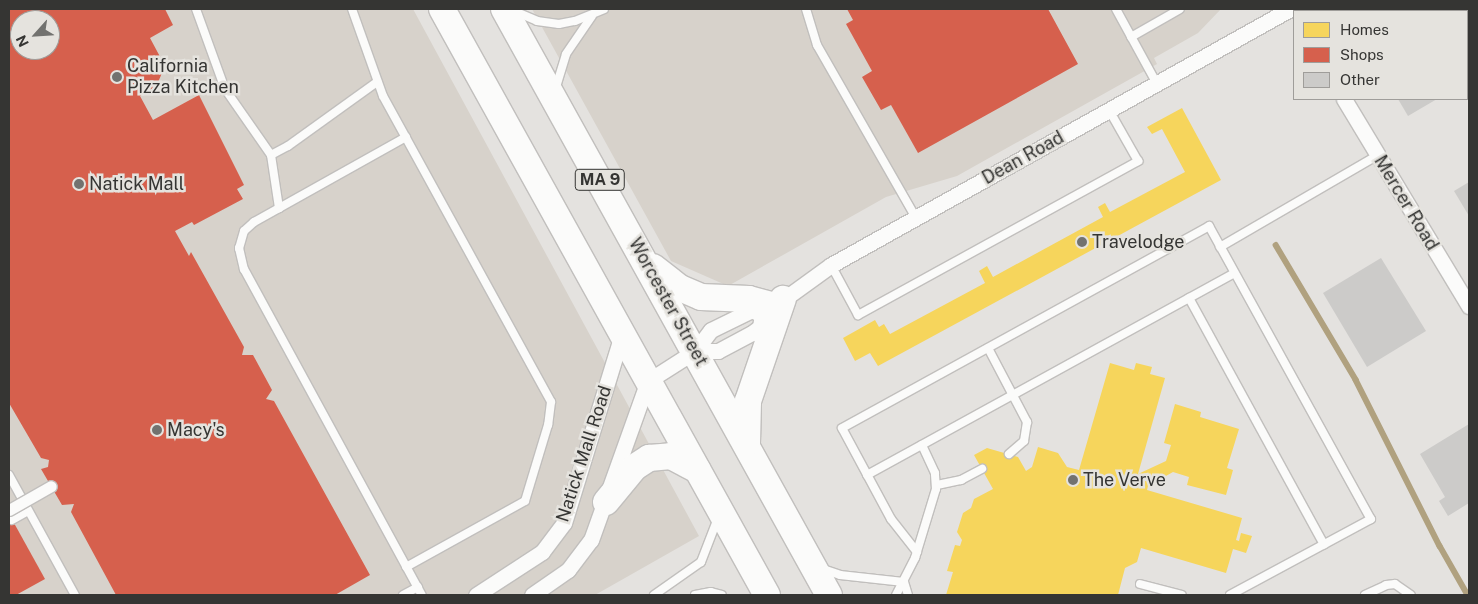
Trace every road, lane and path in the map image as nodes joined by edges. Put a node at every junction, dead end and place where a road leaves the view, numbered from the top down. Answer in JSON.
{"nodes":[{"id":1,"x":196,"y":9,"type":"edge"},
{"id":2,"x":352,"y":9,"type":"edge"},
{"id":3,"x":442,"y":9,"type":"edge"},
{"id":4,"x":506,"y":9,"type":"edge"},
{"id":5,"x":604,"y":9,"type":"edge"},
{"id":6,"x":806,"y":9,"type":"edge"},
{"id":7,"x":1116,"y":9,"type":"edge"},
{"id":8,"x":1180,"y":9,"type":"edge"},
{"id":9,"x":1291,"y":9,"type":"edge"},
{"id":10,"x":592,"y":12,"type":"edge"},
{"id":11,"x":1131,"y":37,"type":"junction"},
{"id":12,"x":377,"y":82,"type":"junction"},
{"id":13,"x":1156,"y":84,"type":"junction"},
{"id":14,"x":555,"y":98,"type":"junction"},
{"id":15,"x":1345,"y":100,"type":"edge"},
{"id":16,"x":1110,"y":110,"type":"junction"},
{"id":17,"x":406,"y":137,"type":"junction"},
{"id":18,"x":271,"y":155,"type":"junction"},
{"id":19,"x":1378,"y":156,"type":"junction"},
{"id":20,"x":279,"y":208,"type":"junction"},
{"id":21,"x":916,"y":218,"type":"junction"},
{"id":22,"x":1220,"y":247,"type":"junction"},
{"id":23,"x":641,"y":253,"type":"junction"},
{"id":24,"x":831,"y":265,"type":"junction"},
{"id":25,"x":1234,"y":273,"type":"junction"},
{"id":26,"x":1189,"y":298,"type":"junction"},
{"id":27,"x":1469,"y":306,"type":"edge"},
{"id":28,"x":773,"y":307,"type":"junction"},
{"id":29,"x":622,"y":334,"type":"junction"},
{"id":30,"x":988,"y":348,"type":"junction"},
{"id":31,"x":695,"y":351,"type":"junction"},
{"id":32,"x":648,"y":381,"type":"junction"},
{"id":33,"x":1013,"y":395,"type":"junction"},
{"id":34,"x":922,"y":445,"type":"junction"},
{"id":35,"x":748,"y":448,"type":"junction"},
{"id":36,"x":1009,"y":454,"type":"dead end"},
{"id":37,"x":982,"y":469,"type":"dead end"},
{"id":38,"x":697,"y":470,"type":"junction"},
{"id":39,"x":867,"y":475,"type":"junction"},
{"id":40,"x":9,"y":476,"type":"edge"},
{"id":41,"x":937,"y":485,"type":"junction"},
{"id":42,"x":51,"y":486,"type":"dead end"},
{"id":43,"x":13,"y":491,"type":"edge"},
{"id":44,"x":606,"y":502,"type":"junction"},
{"id":45,"x":28,"y":511,"type":"junction"},
{"id":46,"x":720,"y":511,"type":"junction"},
{"id":47,"x":10,"y":515,"type":"edge"},
{"id":48,"x":1324,"y":545,"type":"junction"},
{"id":49,"x":917,"y":552,"type":"junction"},
{"id":50,"x":811,"y":562,"type":"junction"},
{"id":51,"x":406,"y":567,"type":"junction"},
{"id":52,"x":904,"y":582,"type":"junction"},
{"id":53,"x":1140,"y":584,"type":"dead end"},
{"id":54,"x":418,"y":587,"type":"junction"},
{"id":55,"x":74,"y":593,"type":"edge"},
{"id":56,"x":65,"y":595,"type":"edge"},
{"id":57,"x":403,"y":595,"type":"edge"},
{"id":58,"x":422,"y":595,"type":"edge"},
{"id":59,"x":476,"y":595,"type":"edge"},
{"id":60,"x":532,"y":595,"type":"edge"},
{"id":61,"x":654,"y":595,"type":"edge"},
{"id":62,"x":695,"y":595,"type":"edge"},
{"id":63,"x":722,"y":595,"type":"edge"},
{"id":64,"x":767,"y":595,"type":"edge"},
{"id":65,"x":830,"y":595,"type":"edge"},
{"id":66,"x":896,"y":595,"type":"edge"},
{"id":67,"x":908,"y":595,"type":"edge"},
{"id":68,"x":1182,"y":595,"type":"edge"},
{"id":69,"x":1230,"y":595,"type":"edge"},
{"id":70,"x":1365,"y":595,"type":"edge"},
{"id":71,"x":1411,"y":595,"type":"edge"}],
"edges":[{"from":1,"to":18,"type":"lane"},
{"from":2,"to":12,"type":"lane"},
{"from":3,"to":29,"type":"highway","number":"MA 9"},
{"from":4,"to":10,"type":"lane"},
{"from":4,"to":14,"type":"highway","name":"Worcester Street","number":"MA 9"},
{"from":5,"to":10,"type":"lane"},
{"from":6,"to":21,"type":"lane"},
{"from":7,"to":11,"type":"lane"},
{"from":8,"to":11,"type":"lane"},
{"from":9,"to":13,"type":"street","name":"Dean Road"},
{"from":10,"to":14,"type":"lane"},
{"from":11,"to":13,"type":"lane"},
{"from":12,"to":17,"type":"lane"},
{"from":12,"to":18,"type":"lane"},
{"from":13,"to":16,"type":"street","name":"Dean Road"},
{"from":14,"to":23,"type":"highway","name":"Worcester Street","number":"MA 9"},
{"from":15,"to":19,"type":"street","name":"Mercer Road"},
{"from":16,"to":21,"type":"street","name":"Dean Road"},
{"from":16,"to":24,"type":"lane"},
{"from":17,"to":20,"type":"lane"},
{"from":17,"to":51,"type":"lane"},
{"from":18,"to":20,"type":"lane"},
{"from":19,"to":22,"type":"lane"},
{"from":19,"to":27,"type":"street","name":"Mercer Road"},
{"from":20,"to":51,"type":"lane"},
{"from":21,"to":24,"type":"street","name":"Dean Road"},
{"from":22,"to":25,"type":"lane"},
{"from":22,"to":30,"type":"lane"},
{"from":23,"to":28,"type":"highway"},
{"from":23,"to":31,"type":"highway","name":"Worcester Street","number":"MA 9"},
{"from":24,"to":28,"type":"street","name":"Dean Road"},
{"from":25,"to":26,"type":"lane"},
{"from":25,"to":48,"type":"lane"},
{"from":26,"to":33,"type":"lane"},
{"from":26,"to":48,"type":"lane"},
{"from":28,"to":31,"type":"street"},
{"from":28,"to":31,"type":"street","name":"Dean Road"},
{"from":28,"to":35,"type":"highway"},
{"from":29,"to":32,"type":"highway","number":"MA 9"},
{"from":29,"to":59,"type":"street","name":"Natick Mall Road"},
{"from":30,"to":33,"type":"lane"},
{"from":30,"to":39,"type":"lane"},
{"from":31,"to":32,"type":"street"},
{"from":31,"to":35,"type":"highway","name":"Worcester Street","number":"MA 9"},
{"from":32,"to":38,"type":"highway","number":"MA 9"},
{"from":32,"to":44,"type":"street","name":"Natick Mall Road"},
{"from":33,"to":34,"type":"lane"},
{"from":33,"to":36,"type":"lane"},
{"from":34,"to":39,"type":"lane"},
{"from":34,"to":41,"type":"lane"},
{"from":35,"to":50,"type":"highway","name":"Worcester Street","number":"MA 9"},
{"from":37,"to":41,"type":"lane"},
{"from":38,"to":44,"type":"highway"},
{"from":38,"to":46,"type":"highway","number":"MA 9"},
{"from":39,"to":49,"type":"lane"},
{"from":40,"to":43,"type":"lane"},
{"from":41,"to":49,"type":"lane"},
{"from":42,"to":47,"type":"street","bridge":true},
{"from":43,"to":45,"type":"lane"},
{"from":44,"to":60,"type":"street","name":"Natick Mall Road"},
{"from":45,"to":47,"type":"lane"},
{"from":45,"to":55,"type":"lane"},
{"from":46,"to":61,"type":"lane"},
{"from":46,"to":64,"type":"highway","number":"MA 9"},
{"from":48,"to":69,"type":"lane"},
{"from":49,"to":52,"type":"lane"},
{"from":50,"to":52,"type":"lane"},
{"from":50,"to":65,"type":"highway","name":"Worcester Street","number":"MA 9"},
{"from":51,"to":54,"type":"lane"},
{"from":52,"to":66,"type":"lane"},
{"from":52,"to":67,"type":"lane"},
{"from":53,"to":68,"type":"lane"},
{"from":54,"to":57,"type":"lane"},
{"from":54,"to":58,"type":"lane"},
{"from":55,"to":56,"type":"lane"},
{"from":62,"to":63,"type":"lane"},
{"from":70,"to":71,"type":"lane"}]}
